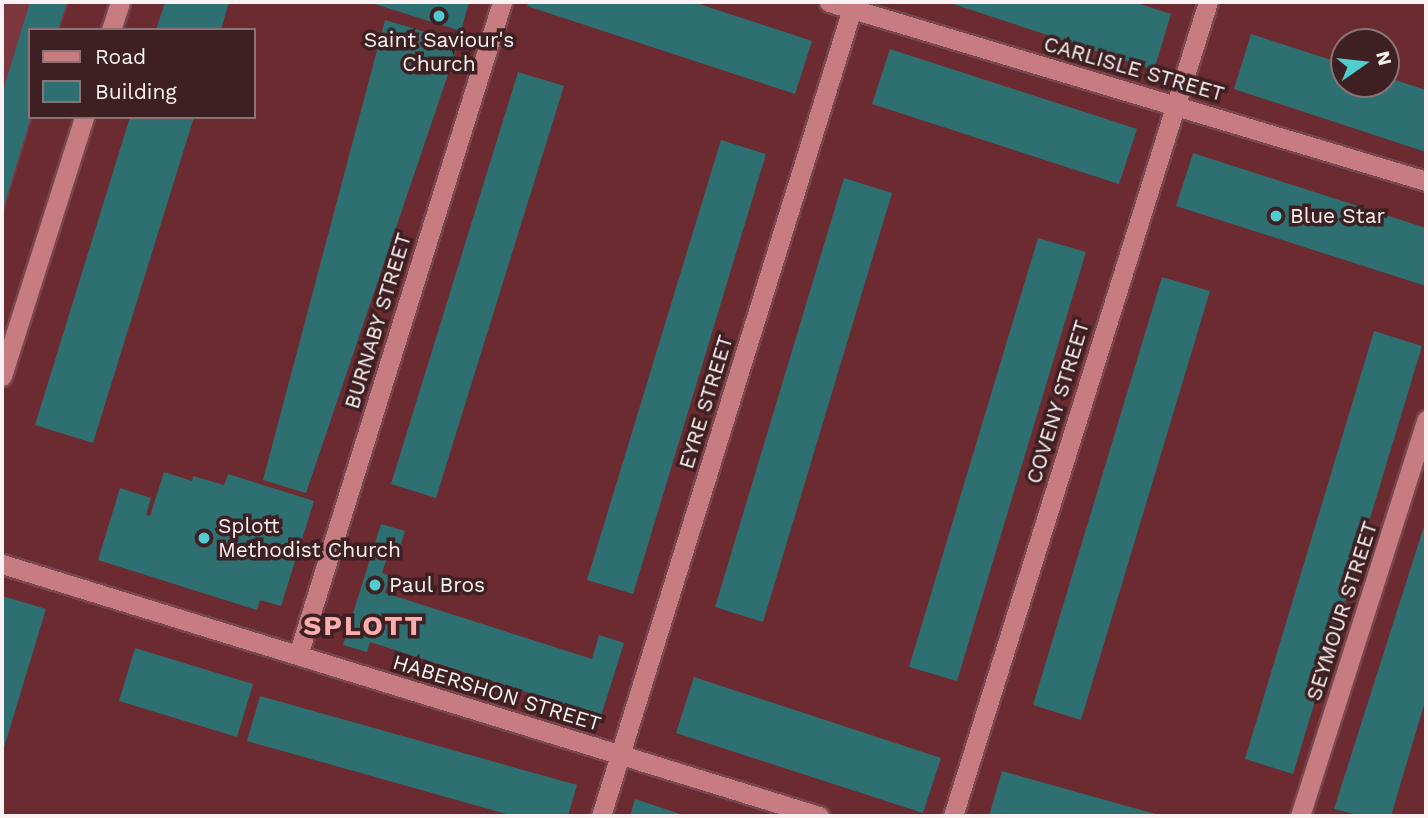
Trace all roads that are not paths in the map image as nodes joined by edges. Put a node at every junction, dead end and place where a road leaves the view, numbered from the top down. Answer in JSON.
{"nodes":[{"id":1,"x":120,"y":2,"type":"edge"},
{"id":2,"x":502,"y":2,"type":"edge"},
{"id":3,"x":829,"y":2,"type":"edge"},
{"id":4,"x":1208,"y":2,"type":"edge"},
{"id":5,"x":853,"y":5,"type":"edge"},
{"id":6,"x":112,"y":28,"type":"edge"},
{"id":7,"x":1175,"y":104,"type":"junction"},
{"id":8,"x":83,"y":119,"type":"edge"},
{"id":9,"x":1426,"y":181,"type":"edge"},
{"id":10,"x":2,"y":376,"type":"edge"},
{"id":11,"x":1426,"y":420,"type":"edge"},
{"id":12,"x":2,"y":564,"type":"edge"},
{"id":13,"x":298,"y":654,"type":"junction"},
{"id":14,"x":621,"y":755,"type":"junction"},
{"id":15,"x":601,"y":816,"type":"edge"},
{"id":16,"x":819,"y":816,"type":"edge"},
{"id":17,"x":953,"y":816,"type":"edge"},
{"id":18,"x":1300,"y":816,"type":"edge"}],
"edges":[{"from":1,"to":6,"type":"street"},
{"from":2,"to":13,"type":"street","name":"BURNABY STREET"},
{"from":3,"to":5,"type":"street","name":"CARLISLE STREET"},
{"from":4,"to":7,"type":"street","name":"COVENY STREET"},
{"from":5,"to":7,"type":"street","name":"CARLISLE STREET"},
{"from":5,"to":14,"type":"street","name":"EYRE STREET"},
{"from":7,"to":9,"type":"street","name":"CARLISLE STREET"},
{"from":7,"to":17,"type":"street","name":"COVENY STREET"},
{"from":8,"to":10,"type":"street"},
{"from":11,"to":18,"type":"street","name":"SEYMOUR STREET"},
{"from":12,"to":13,"type":"street","name":"HABERSHON STREET"},
{"from":13,"to":14,"type":"street","name":"HABERSHON STREET"},
{"from":14,"to":15,"type":"street","name":"EYRE STREET"},
{"from":14,"to":16,"type":"street","name":"HABERSHON STREET"}]}
